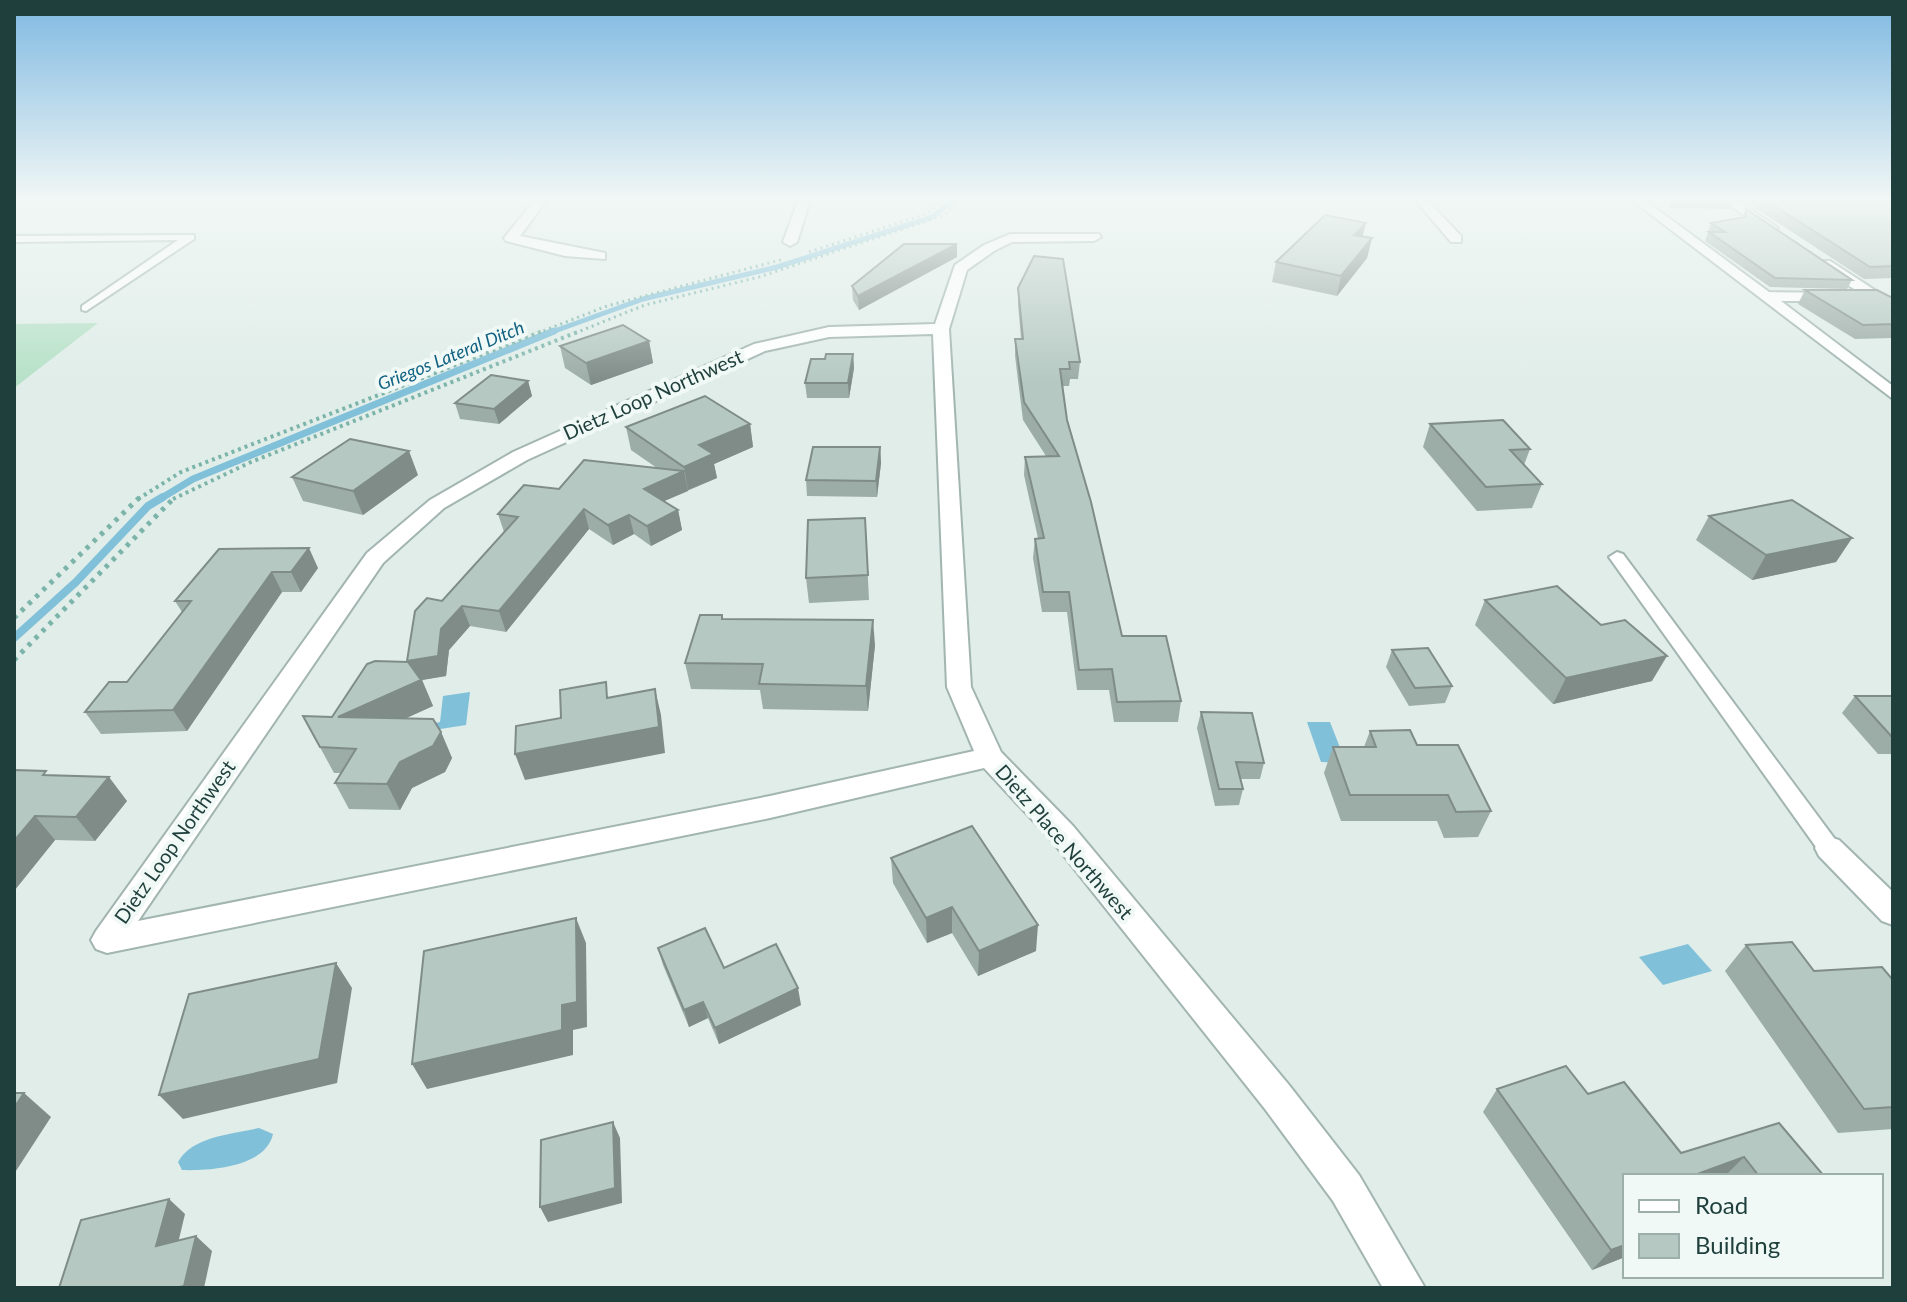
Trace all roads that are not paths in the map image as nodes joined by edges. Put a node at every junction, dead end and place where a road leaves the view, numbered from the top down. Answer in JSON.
{"nodes":[{"id":1,"x":154,"y":262,"type":"edge"},
{"id":2,"x":969,"y":262,"type":"edge"},
{"id":3,"x":1719,"y":262,"type":"edge"},
{"id":4,"x":1821,"y":262,"type":"edge"},
{"id":5,"x":1873,"y":296,"type":"junction"},
{"id":6,"x":1766,"y":297,"type":"junction"},
{"id":7,"x":86,"y":308,"type":"dead end"},
{"id":8,"x":1893,"y":309,"type":"edge"},
{"id":9,"x":941,"y":329,"type":"junction"},
{"id":10,"x":1893,"y":394,"type":"edge"},
{"id":11,"x":1617,"y":557,"type":"dead end"},
{"id":12,"x":990,"y":757,"type":"junction"},
{"id":13,"x":1829,"y":848,"type":"joint"},
{"id":14,"x":1893,"y":912,"type":"edge"},
{"id":15,"x":1405,"y":1288,"type":"edge"}],
"edges":[{"from":1,"to":7,"type":"lane"},
{"from":2,"to":9,"type":"street","name":"Dietz Place Northwest"},
{"from":3,"to":6,"type":"street"},
{"from":4,"to":5,"type":"street"},
{"from":5,"to":6,"type":"street"},
{"from":5,"to":8,"type":"street"},
{"from":6,"to":10,"type":"street"},
{"from":9,"to":12,"type":"street","name":"Dietz Place Northwest"},
{"from":9,"to":12,"type":"street","name":"Dietz Loop Northwest"},
{"from":11,"to":13,"type":"lane"},
{"from":12,"to":15,"type":"street","name":"Dietz Place Northwest"},
{"from":13,"to":14,"type":"street"}]}
